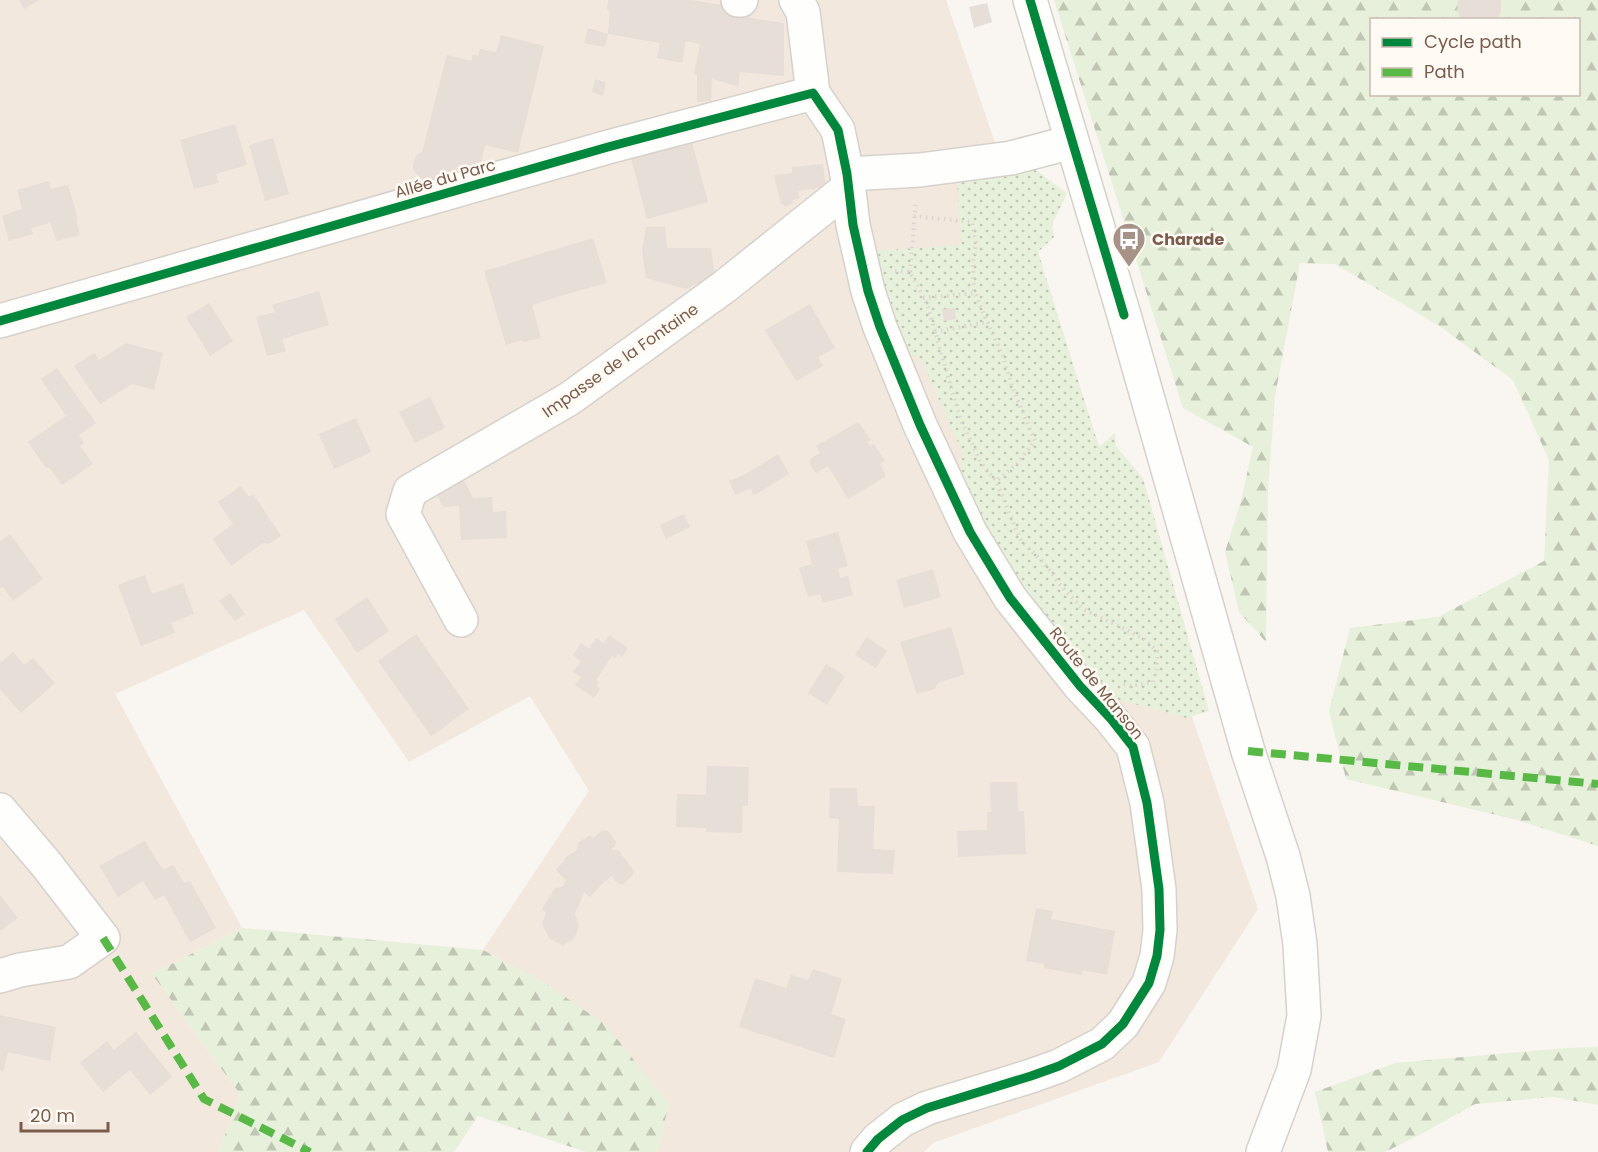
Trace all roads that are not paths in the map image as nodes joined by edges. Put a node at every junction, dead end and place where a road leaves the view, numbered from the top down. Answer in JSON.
{"nodes":[{"id":1,"x":796,"y":0,"type":"edge"},
{"id":2,"x":1030,"y":0,"type":"edge"},
{"id":3,"x":813,"y":93,"type":"junction"},
{"id":4,"x":1072,"y":141,"type":"junction"},
{"id":5,"x":847,"y":181,"type":"junction"},
{"id":6,"x":0,"y":321,"type":"edge"},
{"id":7,"x":461,"y":620,"type":"dead end"},
{"id":8,"x":0,"y":810,"type":"edge"},
{"id":9,"x":0,"y":976,"type":"edge"},
{"id":10,"x":867,"y":1152,"type":"edge"},
{"id":11,"x":1263,"y":1152,"type":"edge"}],
"edges":[{"from":1,"to":3,"type":"street"},
{"from":2,"to":4,"type":"street"},
{"from":3,"to":5,"type":"street"},
{"from":3,"to":6,"type":"street","name":"Allée du Parc"},
{"from":4,"to":5,"type":"street"},
{"from":4,"to":11,"type":"street"},
{"from":5,"to":7,"type":"street","name":"Impasse de la Fontaine"},
{"from":5,"to":10,"type":"street","name":"Route de Manson"},
{"from":8,"to":9,"type":"street"}]}
